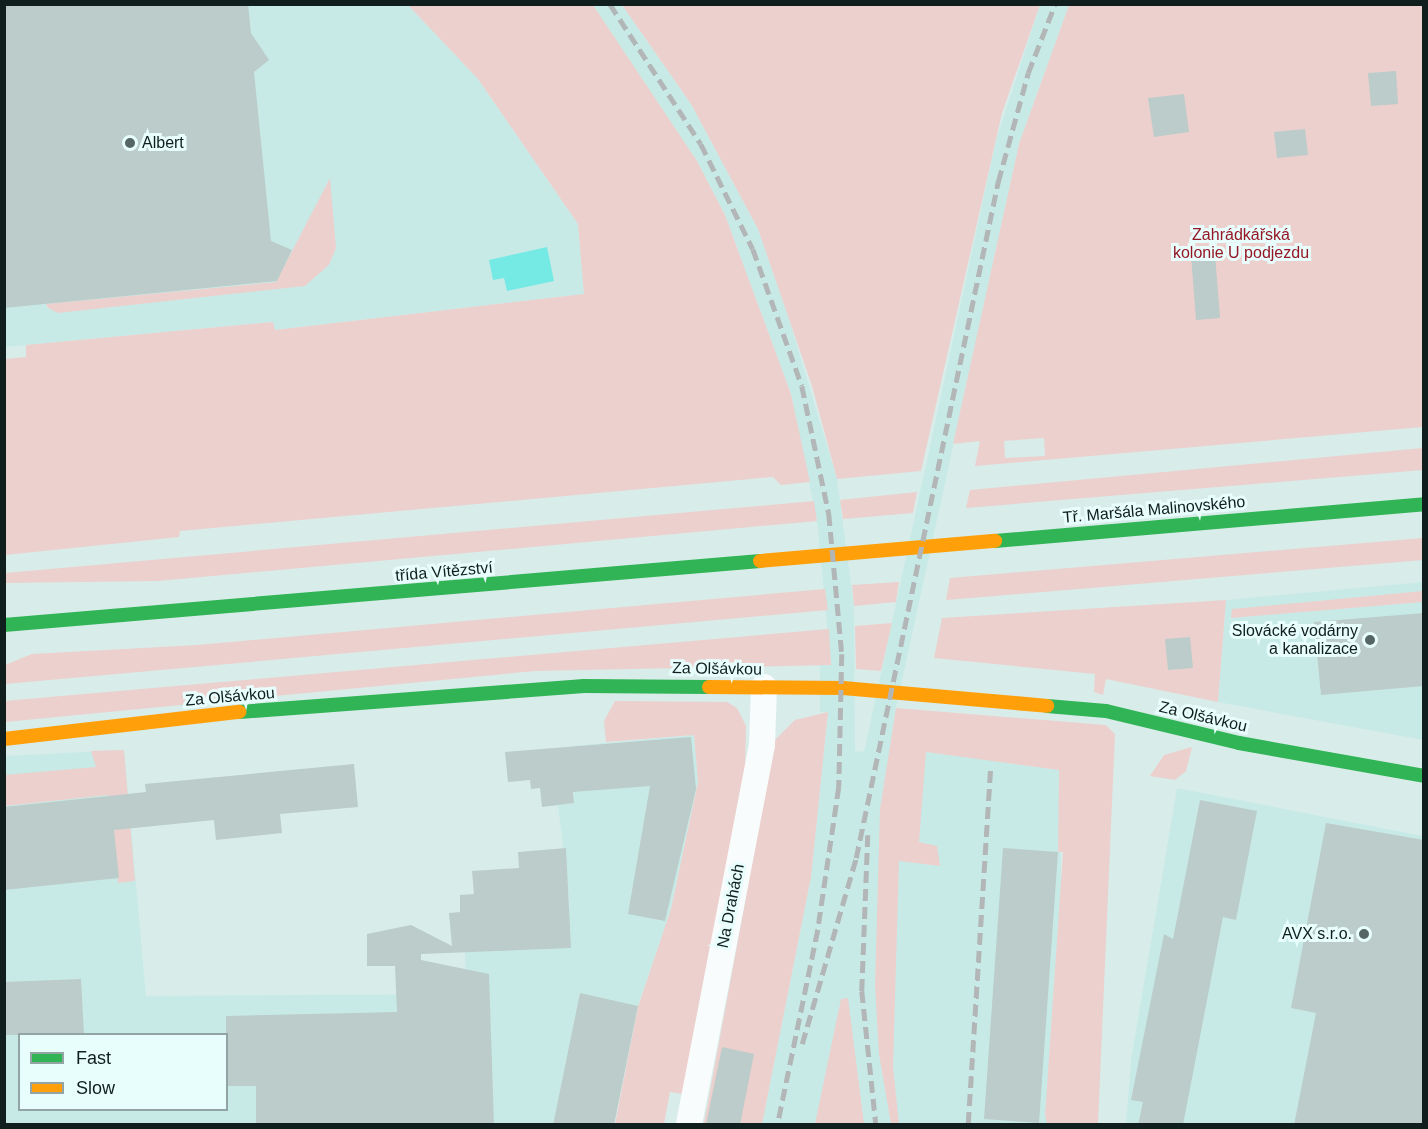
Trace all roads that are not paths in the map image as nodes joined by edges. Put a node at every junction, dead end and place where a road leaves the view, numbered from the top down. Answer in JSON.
{"nodes":[{"id":1,"x":1424,"y":504,"type":"edge"},
{"id":2,"x":886,"y":550,"type":"joint"},
{"id":3,"x":4,"y":625,"type":"edge"},
{"id":4,"x":764,"y":687,"type":"junction"},
{"id":5,"x":4,"y":739,"type":"edge"},
{"id":6,"x":1424,"y":776,"type":"edge"},
{"id":7,"x":689,"y":1125,"type":"edge"}],
"edges":[{"from":1,"to":2,"type":"street","name":"Tř. Maršála Malinovského"},
{"from":2,"to":3,"type":"street","name":"třída Vítězství"},
{"from":4,"to":5,"type":"street","name":"Za Olšávkou"},
{"from":4,"to":6,"type":"street","name":"Za Olšávkou"},
{"from":4,"to":7,"type":"street","name":"Na Drahách"}]}
